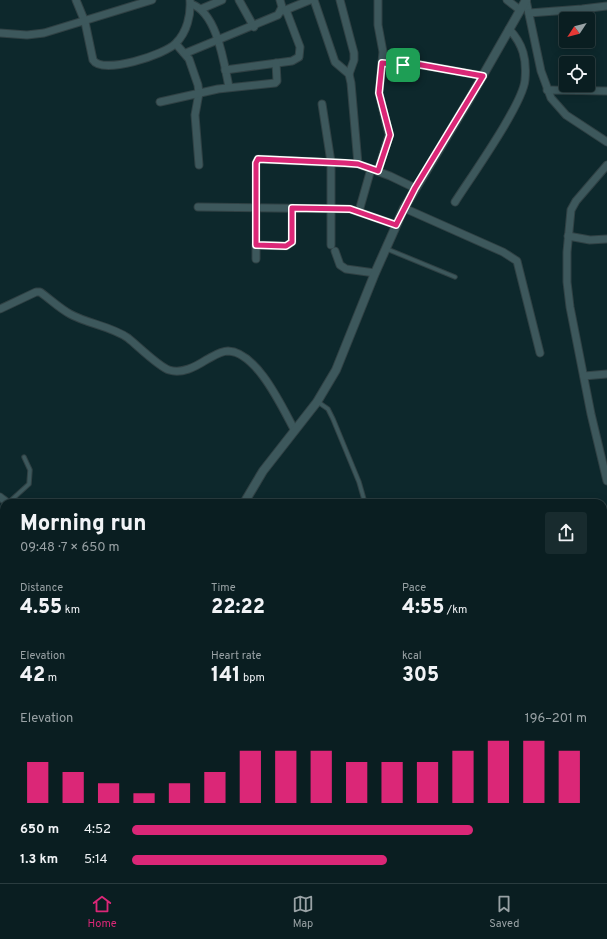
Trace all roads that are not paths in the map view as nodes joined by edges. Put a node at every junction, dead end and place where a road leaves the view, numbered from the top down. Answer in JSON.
{"nodes":[{"id":1,"x":76,"y":0,"type":"edge"},
{"id":2,"x":150,"y":0,"type":"edge"},
{"id":3,"x":222,"y":0,"type":"edge"},
{"id":4,"x":239,"y":0,"type":"edge"},
{"id":5,"x":280,"y":0,"type":"edge"},
{"id":6,"x":310,"y":0,"type":"edge"},
{"id":7,"x":314,"y":0,"type":"edge"},
{"id":8,"x":340,"y":0,"type":"edge"},
{"id":9,"x":378,"y":0,"type":"edge"},
{"id":10,"x":507,"y":0,"type":"edge"},
{"id":11,"x":526,"y":0,"type":"edge"},
{"id":12,"x":190,"y":2,"type":"edge"},
{"id":13,"x":607,"y":6,"type":"edge"},
{"id":14,"x":201,"y":9,"type":"junction"},
{"id":15,"x":520,"y":10,"type":"junction"},
{"id":16,"x":283,"y":11,"type":"junction"},
{"id":17,"x":529,"y":13,"type":"junction"},
{"id":18,"x":85,"y":22,"type":"junction"},
{"id":19,"x":254,"y":27,"type":"junction"},
{"id":20,"x":509,"y":29,"type":"junction"},
{"id":21,"x":0,"y":34,"type":"edge"},
{"id":22,"x":218,"y":41,"type":"junction"},
{"id":23,"x":176,"y":44,"type":"junction"},
{"id":24,"x":186,"y":53,"type":"junction"},
{"id":25,"x":276,"y":63,"type":"junction"},
{"id":26,"x":382,"y":63,"type":"junction"},
{"id":27,"x":225,"y":70,"type":"junction"},
{"id":28,"x":349,"y":74,"type":"junction"},
{"id":29,"x":483,"y":76,"type":"junction"},
{"id":30,"x":229,"y":87,"type":"junction"},
{"id":31,"x":547,"y":90,"type":"junction"},
{"id":32,"x":607,"y":91,"type":"edge"},
{"id":33,"x":199,"y":93,"type":"junction"},
{"id":34,"x":160,"y":102,"type":"dead end"},
{"id":35,"x":322,"y":104,"type":"dead end"},
{"id":36,"x":607,"y":142,"type":"edge"},
{"id":37,"x":331,"y":162,"type":"junction"},
{"id":38,"x":358,"y":164,"type":"junction"},
{"id":39,"x":199,"y":165,"type":"dead end"},
{"id":40,"x":607,"y":165,"type":"edge"},
{"id":41,"x":371,"y":169,"type":"junction"},
{"id":42,"x":378,"y":171,"type":"junction"},
{"id":43,"x":415,"y":188,"type":"junction"},
{"id":44,"x":456,"y":202,"type":"dead end"},
{"id":45,"x":198,"y":207,"type":"dead end"},
{"id":46,"x":256,"y":208,"type":"junction"},
{"id":47,"x":292,"y":208,"type":"junction"},
{"id":48,"x":331,"y":208,"type":"junction"},
{"id":49,"x":404,"y":208,"type":"junction"},
{"id":50,"x":359,"y":211,"type":"junction"},
{"id":51,"x":396,"y":225,"type":"junction"},
{"id":52,"x":568,"y":236,"type":"junction"},
{"id":53,"x":607,"y":239,"type":"edge"},
{"id":54,"x":256,"y":245,"type":"junction"},
{"id":55,"x":386,"y":248,"type":"junction"},
{"id":56,"x":256,"y":259,"type":"dead end"},
{"id":57,"x":375,"y":273,"type":"junction"},
{"id":58,"x":455,"y":277,"type":"dead end"},
{"id":59,"x":0,"y":309,"type":"edge"},
{"id":60,"x":540,"y":353,"type":"dead end"},
{"id":61,"x":607,"y":374,"type":"edge"},
{"id":62,"x":584,"y":376,"type":"junction"},
{"id":63,"x":317,"y":402,"type":"junction"},
{"id":64,"x":294,"y":430,"type":"junction"},
{"id":65,"x":24,"y":457,"type":"dead end"},
{"id":66,"x":607,"y":481,"type":"edge"},
{"id":67,"x":12,"y":499,"type":"edge"},
{"id":68,"x":246,"y":499,"type":"edge"},
{"id":69,"x":363,"y":499,"type":"edge"}],
"edges":[{"from":1,"to":18,"type":"street"},
{"from":2,"to":18,"type":"street"},
{"from":3,"to":14,"type":"street"},
{"from":4,"to":19,"type":"street"},
{"from":5,"to":16,"type":"street"},
{"from":6,"to":16,"type":"street"},
{"from":7,"to":28,"type":"street"},
{"from":8,"to":28,"type":"street"},
{"from":9,"to":26,"type":"street"},
{"from":10,"to":15,"type":"street"},
{"from":11,"to":15,"type":"street"},
{"from":11,"to":17,"type":"street"},
{"from":12,"to":14,"type":"street"},
{"from":12,"to":23,"type":"street"},
{"from":13,"to":17,"type":"street"},
{"from":14,"to":22,"type":"street"},
{"from":15,"to":20,"type":"street"},
{"from":16,"to":19,"type":"street"},
{"from":16,"to":25,"type":"street"},
{"from":17,"to":31,"type":"street"},
{"from":18,"to":21,"type":"street"},
{"from":18,"to":23,"type":"street"},
{"from":19,"to":22,"type":"street"},
{"from":20,"to":29,"type":"street"},
{"from":20,"to":44,"type":"street"},
{"from":22,"to":24,"type":"street"},
{"from":22,"to":27,"type":"street"},
{"from":23,"to":24,"type":"street"},
{"from":24,"to":33,"type":"street"},
{"from":25,"to":27,"type":"street"},
{"from":25,"to":30,"type":"street"},
{"from":26,"to":29,"type":"street"},
{"from":26,"to":42,"type":"street"},
{"from":27,"to":30,"type":"street"},
{"from":28,"to":38,"type":"street"},
{"from":29,"to":43,"type":"street"},
{"from":30,"to":33,"type":"street"},
{"from":31,"to":32,"type":"street"},
{"from":31,"to":36,"type":"street"},
{"from":33,"to":34,"type":"street"},
{"from":33,"to":39,"type":"street"},
{"from":35,"to":37,"type":"street"},
{"from":37,"to":38,"type":"street"},
{"from":37,"to":46,"type":"street"},
{"from":37,"to":48,"type":"street"},
{"from":38,"to":41,"type":"street"},
{"from":40,"to":52,"type":"street"},
{"from":41,"to":42,"type":"street"},
{"from":41,"to":50,"type":"street"},
{"from":42,"to":43,"type":"street"},
{"from":43,"to":49,"type":"street"},
{"from":45,"to":46,"type":"street"},
{"from":46,"to":47,"type":"street"},
{"from":46,"to":54,"type":"street"},
{"from":47,"to":48,"type":"street"},
{"from":47,"to":54,"type":"street"},
{"from":48,"to":50,"type":"street"},
{"from":48,"to":57,"type":"street"},
{"from":49,"to":51,"type":"street"},
{"from":49,"to":60,"type":"street"},
{"from":50,"to":51,"type":"street"},
{"from":51,"to":55,"type":"street"},
{"from":52,"to":53,"type":"street"},
{"from":52,"to":62,"type":"street"},
{"from":54,"to":56,"type":"street"},
{"from":55,"to":57,"type":"street"},
{"from":55,"to":58,"type":"lane"},
{"from":57,"to":63,"type":"street"},
{"from":59,"to":64,"type":"street"},
{"from":61,"to":62,"type":"street"},
{"from":62,"to":66,"type":"street"},
{"from":63,"to":64,"type":"street"},
{"from":63,"to":69,"type":"lane"},
{"from":64,"to":68,"type":"street"},
{"from":65,"to":67,"type":"lane"}]}
